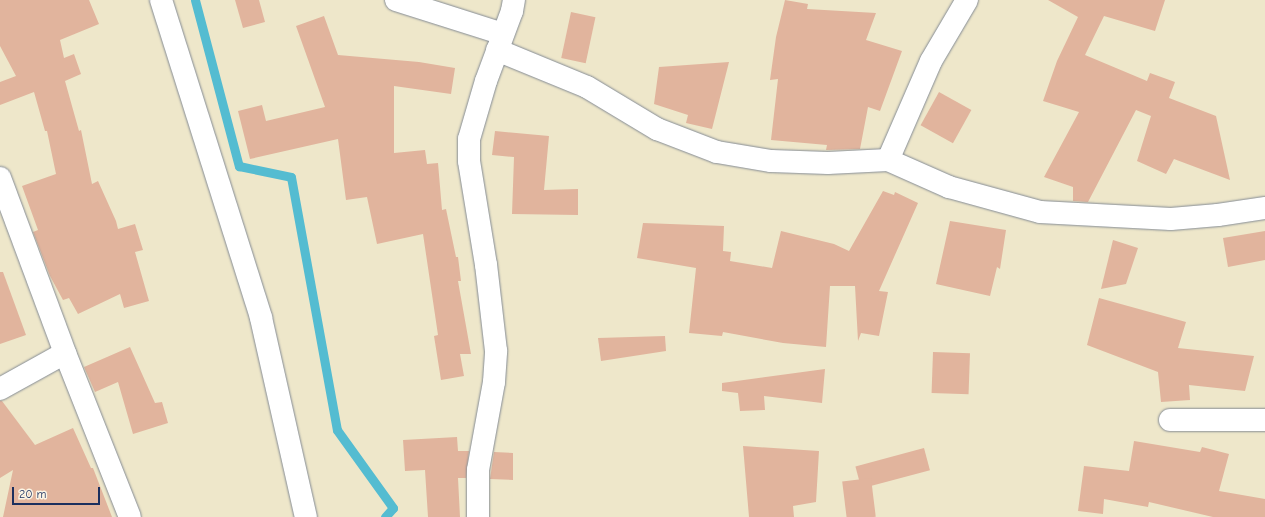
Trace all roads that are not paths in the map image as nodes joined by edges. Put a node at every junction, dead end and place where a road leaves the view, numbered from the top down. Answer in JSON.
{"nodes":[{"id":1,"x":161,"y":0,"type":"edge"},
{"id":2,"x":396,"y":0,"type":"edge"},
{"id":3,"x":514,"y":0,"type":"edge"},
{"id":4,"x":967,"y":0,"type":"edge"},
{"id":5,"x":500,"y":42,"type":"junction"},
{"id":6,"x":888,"y":160,"type":"junction"},
{"id":7,"x":0,"y":178,"type":"edge"},
{"id":8,"x":1265,"y":208,"type":"edge"},
{"id":9,"x":65,"y":353,"type":"junction"},
{"id":10,"x":0,"y":389,"type":"edge"},
{"id":11,"x":1170,"y":420,"type":"dead end"},
{"id":12,"x":1265,"y":420,"type":"edge"},
{"id":13,"x":130,"y":517,"type":"edge"},
{"id":14,"x":306,"y":517,"type":"edge"},
{"id":15,"x":478,"y":517,"type":"edge"}],
"edges":[{"from":1,"to":14,"type":"street"},
{"from":2,"to":5,"type":"street"},
{"from":3,"to":5,"type":"street"},
{"from":4,"to":6,"type":"street"},
{"from":5,"to":6,"type":"street"},
{"from":5,"to":15,"type":"street"},
{"from":6,"to":8,"type":"street"},
{"from":7,"to":9,"type":"street"},
{"from":9,"to":10,"type":"street"},
{"from":9,"to":13,"type":"street"},
{"from":11,"to":12,"type":"street"}]}
